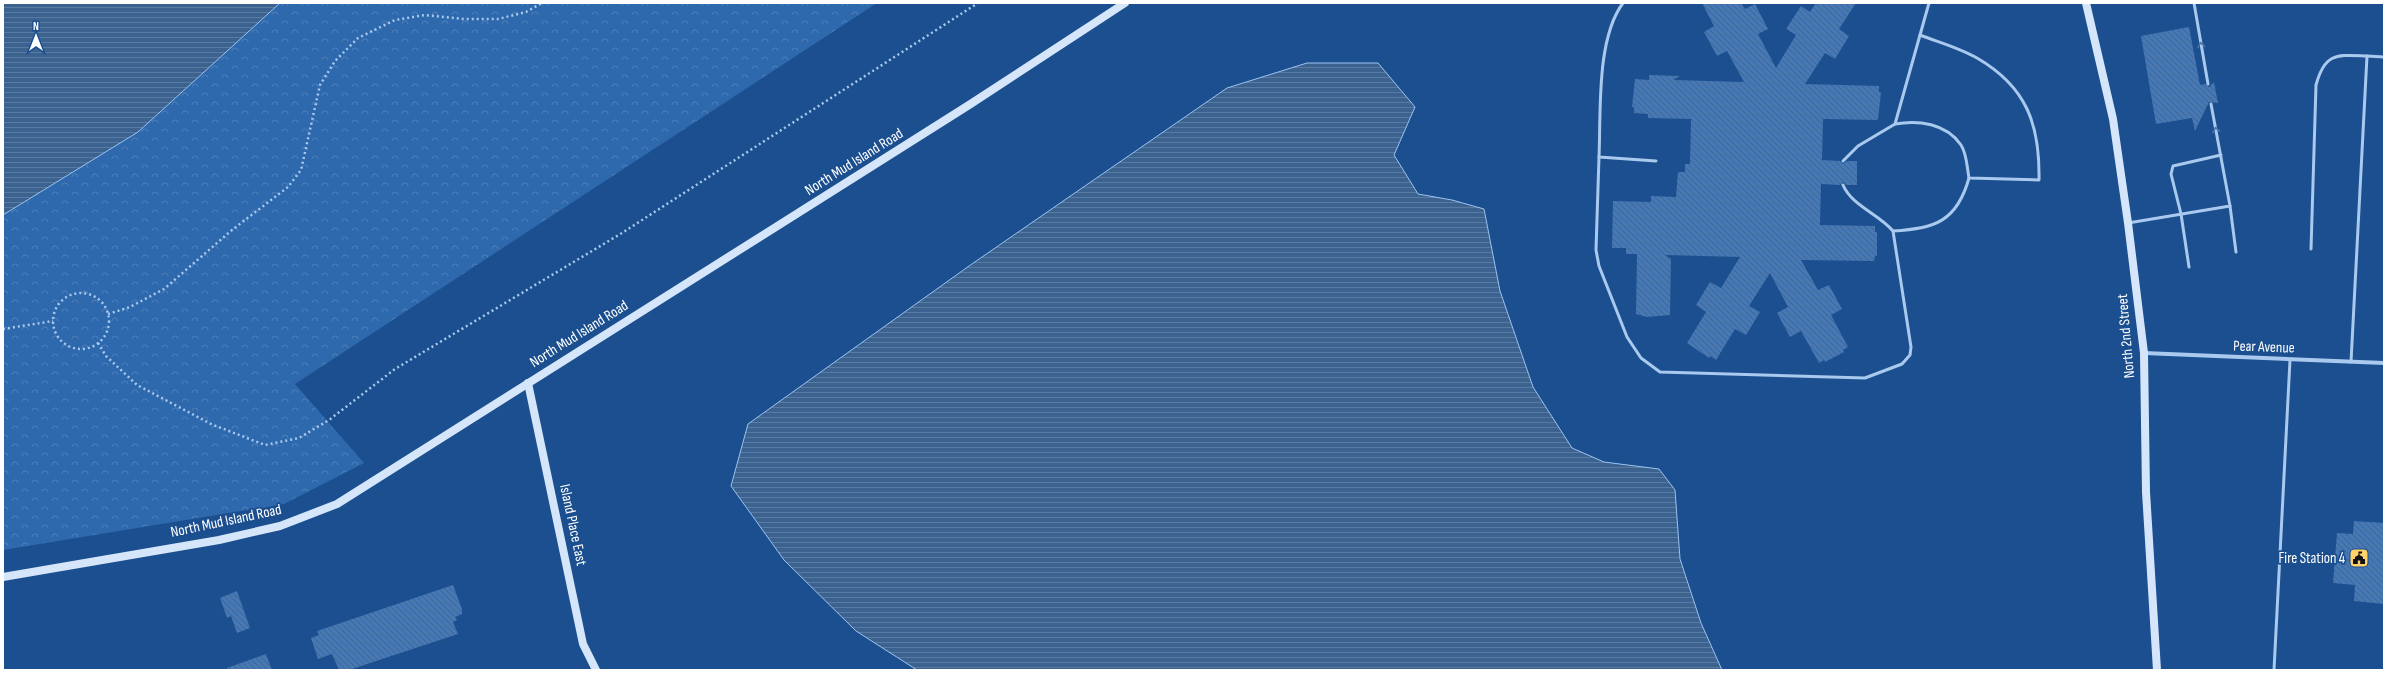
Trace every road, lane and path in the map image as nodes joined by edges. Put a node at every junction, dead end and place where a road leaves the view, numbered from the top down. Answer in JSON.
{"nodes":[{"id":1,"x":542,"y":3,"type":"edge"},
{"id":2,"x":978,"y":3,"type":"edge"},
{"id":3,"x":1125,"y":3,"type":"edge"},
{"id":4,"x":1623,"y":3,"type":"edge"},
{"id":5,"x":1929,"y":3,"type":"edge"},
{"id":6,"x":2086,"y":3,"type":"edge"},
{"id":7,"x":2194,"y":3,"type":"edge"},
{"id":8,"x":1920,"y":35,"type":"junction"},
{"id":9,"x":2367,"y":56,"type":"junction"},
{"id":10,"x":2384,"y":57,"type":"edge"},
{"id":11,"x":2208,"y":84,"type":"dead end"},
{"id":12,"x":2211,"y":104,"type":"dead end"},
{"id":13,"x":1895,"y":124,"type":"junction"},
{"id":14,"x":2221,"y":155,"type":"junction"},
{"id":15,"x":1599,"y":157,"type":"junction"},
{"id":16,"x":1656,"y":161,"type":"dead end"},
{"id":17,"x":1843,"y":161,"type":"dead end"},
{"id":18,"x":1969,"y":178,"type":"junction"},
{"id":19,"x":1843,"y":185,"type":"dead end"},
{"id":20,"x":2230,"y":206,"type":"junction"},
{"id":21,"x":2181,"y":214,"type":"junction"},
{"id":22,"x":2128,"y":223,"type":"junction"},
{"id":23,"x":1893,"y":231,"type":"junction"},
{"id":24,"x":2311,"y":249,"type":"dead end"},
{"id":25,"x":2236,"y":252,"type":"dead end"},
{"id":26,"x":2189,"y":268,"type":"dead end"},
{"id":27,"x":108,"y":314,"type":"junction"},
{"id":28,"x":53,"y":321,"type":"junction"},
{"id":29,"x":3,"y":329,"type":"edge"},
{"id":30,"x":98,"y":343,"type":"junction"},
{"id":31,"x":2144,"y":353,"type":"junction"},
{"id":32,"x":2290,"y":360,"type":"junction"},
{"id":33,"x":2351,"y":362,"type":"junction"},
{"id":34,"x":2384,"y":363,"type":"edge"},
{"id":35,"x":528,"y":383,"type":"junction"},
{"id":36,"x":3,"y":577,"type":"edge"},
{"id":37,"x":596,"y":670,"type":"edge"},
{"id":38,"x":2157,"y":670,"type":"edge"},
{"id":39,"x":2274,"y":670,"type":"edge"}],
"edges":[{"from":1,"to":27,"type":"path"},
{"from":2,"to":30,"type":"path"},
{"from":3,"to":35,"type":"street","name":"North Mud Island Road"},
{"from":4,"to":15,"type":"lane"},
{"from":5,"to":8,"type":"lane"},
{"from":6,"to":22,"type":"street","name":"North 2nd Street"},
{"from":11,"to":7,"type":"lane","one_way":true},
{"from":8,"to":13,"type":"lane"},
{"from":8,"to":18,"type":"lane"},
{"from":9,"to":10,"type":"lane"},
{"from":9,"to":24,"type":"lane"},
{"from":9,"to":33,"type":"lane"},
{"from":14,"to":12,"type":"lane","one_way":true},
{"from":13,"to":17,"type":"lane"},
{"from":13,"to":18,"type":"lane"},
{"from":14,"to":20,"type":"lane"},
{"from":14,"to":21,"type":"lane"},
{"from":15,"to":16,"type":"lane"},
{"from":15,"to":23,"type":"lane"},
{"from":18,"to":23,"type":"lane"},
{"from":19,"to":23,"type":"lane"},
{"from":20,"to":21,"type":"lane"},
{"from":20,"to":25,"type":"lane"},
{"from":21,"to":22,"type":"lane"},
{"from":21,"to":26,"type":"lane"},
{"from":22,"to":31,"type":"street","name":"North 2nd Street"},
{"from":27,"to":28,"type":"path"},
{"from":27,"to":30,"type":"path"},
{"from":28,"to":29,"type":"path"},
{"from":28,"to":30,"type":"path"},
{"from":31,"to":32,"type":"street","name":"Pear Avenue"},
{"from":31,"to":38,"type":"street","name":"North 2nd Street"},
{"from":32,"to":33,"type":"street","name":"Pear Avenue"},
{"from":32,"to":39,"type":"lane"},
{"from":33,"to":34,"type":"street","name":"Pear Avenue"},
{"from":35,"to":36,"type":"street","name":"North Mud Island Road"},
{"from":35,"to":37,"type":"street","name":"Island Place East"}]}
